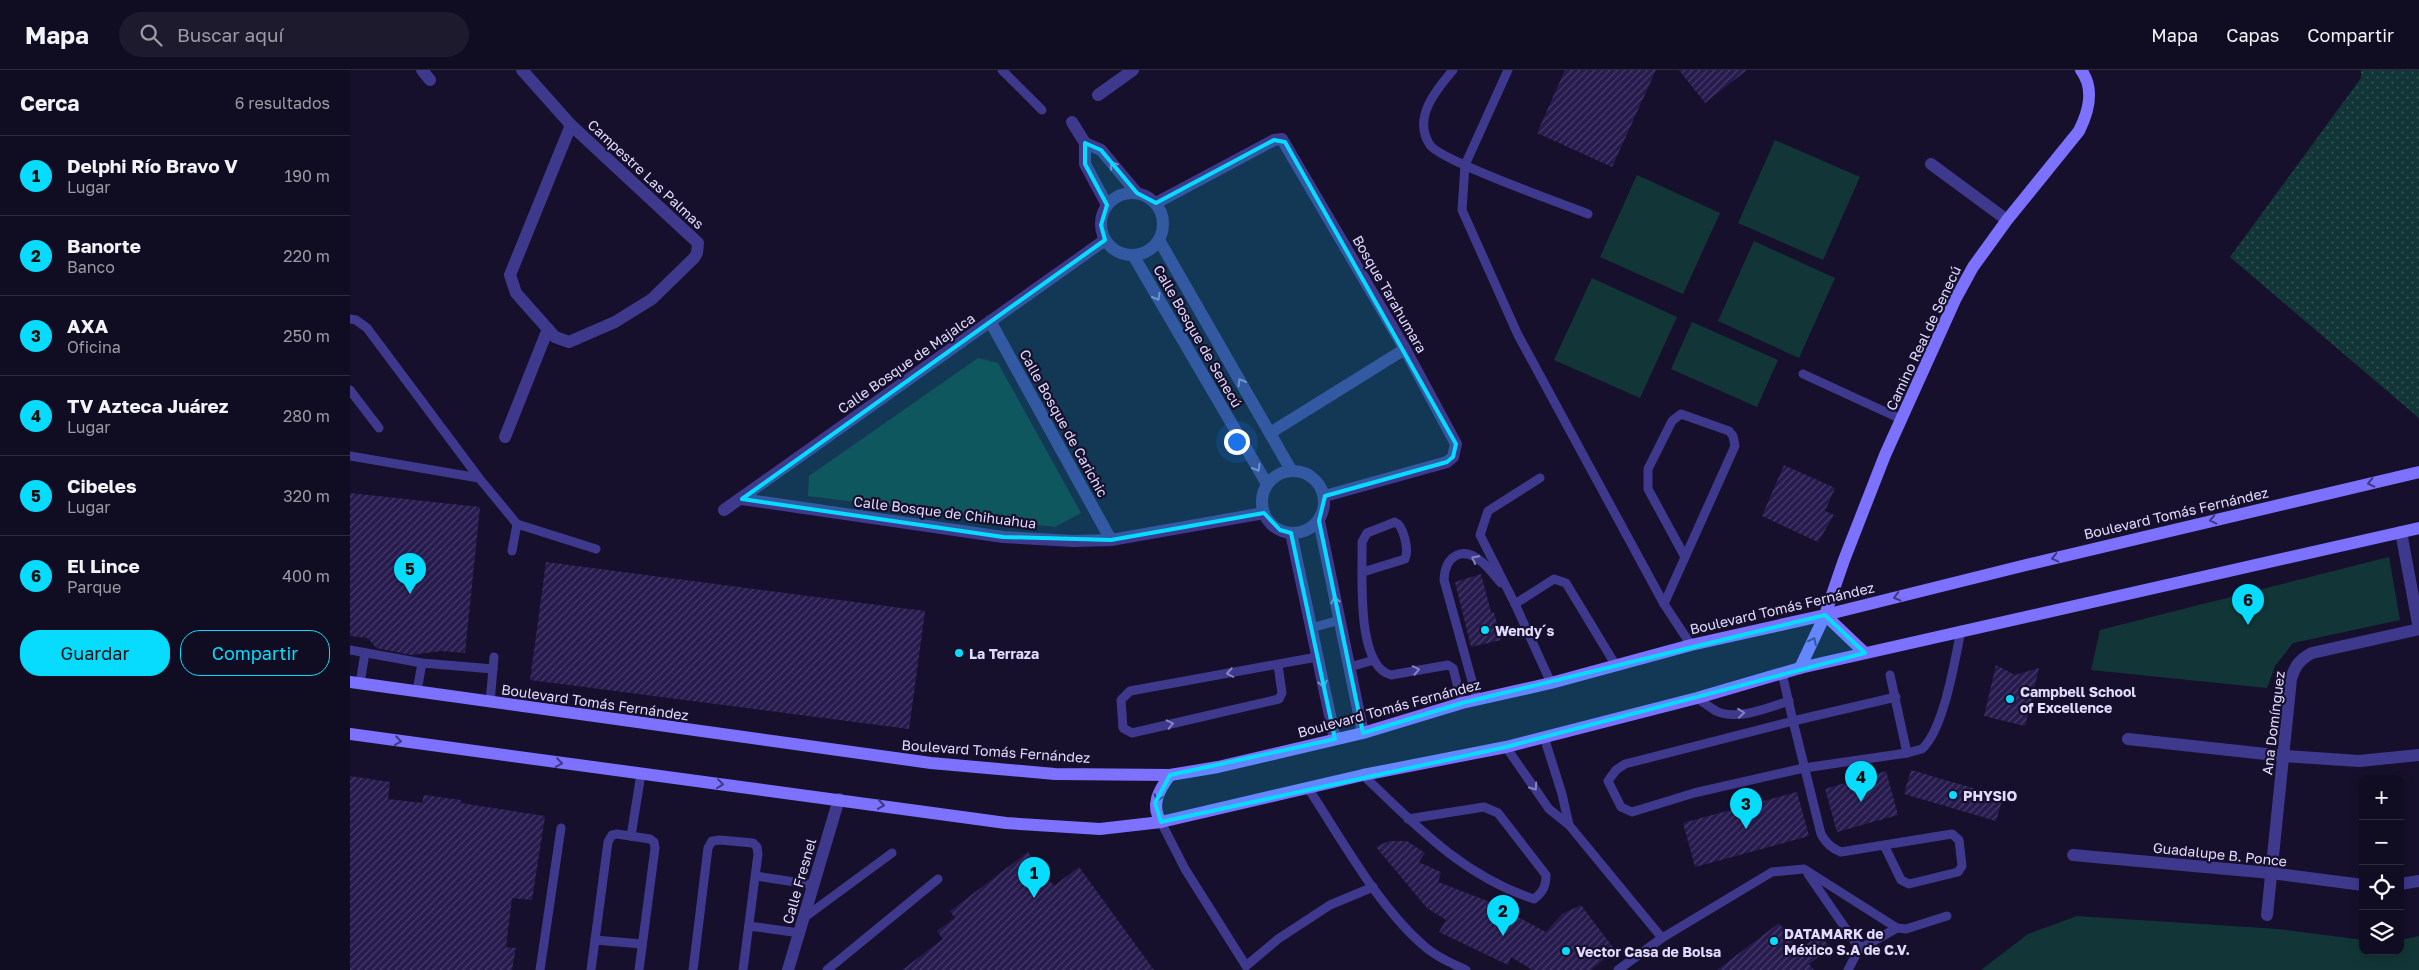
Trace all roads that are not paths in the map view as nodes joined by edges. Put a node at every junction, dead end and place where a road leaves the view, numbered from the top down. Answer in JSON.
{"nodes":[{"id":1,"x":522,"y":70,"type":"edge"},
{"id":2,"x":1002,"y":70,"type":"edge"},
{"id":3,"x":1452,"y":70,"type":"edge"},
{"id":4,"x":1508,"y":70,"type":"edge"},
{"id":5,"x":2081,"y":70,"type":"edge"},
{"id":6,"x":1126,"y":72,"type":"edge"},
{"id":7,"x":1098,"y":95,"type":"dead end"},
{"id":8,"x":1042,"y":110,"type":"dead end"},
{"id":9,"x":1072,"y":122,"type":"dead end"},
{"id":10,"x":571,"y":125,"type":"junction"},
{"id":11,"x":1084,"y":143,"type":"junction"},
{"id":12,"x":1931,"y":164,"type":"dead end"},
{"id":13,"x":1466,"y":166,"type":"junction"},
{"id":14,"x":1137,"y":193,"type":"junction"},
{"id":15,"x":1156,"y":203,"type":"junction"},
{"id":16,"x":1107,"y":205,"type":"junction"},
{"id":17,"x":1588,"y":214,"type":"dead end"},
{"id":18,"x":2007,"y":220,"type":"junction"},
{"id":19,"x":1105,"y":240,"type":"junction"},
{"id":20,"x":1159,"y":240,"type":"junction"},
{"id":21,"x":1132,"y":255,"type":"junction"},
{"id":22,"x":350,"y":319,"type":"edge"},
{"id":23,"x":990,"y":321,"type":"junction"},
{"id":24,"x":548,"y":329,"type":"junction"},
{"id":25,"x":1405,"y":349,"type":"junction"},
{"id":26,"x":1803,"y":374,"type":"dead end"},
{"id":27,"x":350,"y":390,"type":"edge"},
{"id":28,"x":1902,"y":419,"type":"junction"},
{"id":29,"x":379,"y":428,"type":"dead end"},
{"id":30,"x":1270,"y":433,"type":"junction"},
{"id":31,"x":505,"y":437,"type":"dead end"},
{"id":32,"x":350,"y":456,"type":"edge"},
{"id":33,"x":1291,"y":470,"type":"junction"},
{"id":34,"x":2419,"y":472,"type":"edge"},
{"id":35,"x":479,"y":478,"type":"junction"},
{"id":36,"x":1540,"y":478,"type":"dead end"},
{"id":37,"x":1267,"y":484,"type":"junction"},
{"id":38,"x":1325,"y":496,"type":"junction"},
{"id":39,"x":742,"y":499,"type":"junction"},
{"id":40,"x":724,"y":510,"type":"dead end"},
{"id":41,"x":1264,"y":513,"type":"junction"},
{"id":42,"x":1319,"y":521,"type":"junction"},
{"id":43,"x":517,"y":524,"type":"junction"},
{"id":44,"x":2419,"y":528,"type":"edge"},
{"id":45,"x":2401,"y":532,"type":"junction"},
{"id":46,"x":1290,"y":533,"type":"junction"},
{"id":47,"x":1111,"y":540,"type":"junction"},
{"id":48,"x":596,"y":548,"type":"dead end"},
{"id":49,"x":512,"y":552,"type":"dead end"},
{"id":50,"x":1685,"y":557,"type":"junction"},
{"id":51,"x":1363,"y":572,"type":"junction"},
{"id":52,"x":1509,"y":592,"type":"junction"},
{"id":53,"x":1515,"y":604,"type":"junction"},
{"id":54,"x":1664,"y":604,"type":"junction"},
{"id":55,"x":1825,"y":615,"type":"junction"},
{"id":56,"x":1340,"y":620,"type":"junction"},
{"id":57,"x":1311,"y":628,"type":"junction"},
{"id":58,"x":2419,"y":629,"type":"edge"},
{"id":59,"x":1962,"y":630,"type":"junction"},
{"id":60,"x":1691,"y":644,"type":"junction"},
{"id":61,"x":350,"y":650,"type":"edge"},
{"id":62,"x":365,"y":653,"type":"junction"},
{"id":63,"x":1865,"y":653,"type":"junction"},
{"id":64,"x":494,"y":657,"type":"dead end"},
{"id":65,"x":1317,"y":657,"type":"junction"},
{"id":66,"x":1374,"y":660,"type":"junction"},
{"id":67,"x":422,"y":662,"type":"junction"},
{"id":68,"x":1615,"y":664,"type":"junction"},
{"id":69,"x":1278,"y":665,"type":"junction"},
{"id":70,"x":1350,"y":667,"type":"junction"},
{"id":71,"x":492,"y":668,"type":"junction"},
{"id":72,"x":1800,"y":668,"type":"junction"},
{"id":73,"x":1782,"y":673,"type":"junction"},
{"id":74,"x":1890,"y":674,"type":"dead end"},
{"id":75,"x":355,"y":683,"type":"edge"},
{"id":76,"x":1551,"y":683,"type":"junction"},
{"id":77,"x":417,"y":691,"type":"junction"},
{"id":78,"x":1697,"y":698,"type":"junction"},
{"id":79,"x":1896,"y":698,"type":"junction"},
{"id":80,"x":1477,"y":699,"type":"junction"},
{"id":81,"x":1789,"y":701,"type":"junction"},
{"id":82,"x":490,"y":702,"type":"junction"},
{"id":83,"x":1462,"y":702,"type":"junction"},
{"id":84,"x":1793,"y":721,"type":"junction"},
{"id":85,"x":1363,"y":733,"type":"junction"},
{"id":86,"x":350,"y":734,"type":"edge"},
{"id":87,"x":1544,"y":737,"type":"junction"},
{"id":88,"x":2128,"y":738,"type":"dead end"},
{"id":89,"x":1335,"y":740,"type":"junction"},
{"id":90,"x":1506,"y":747,"type":"junction"},
{"id":91,"x":1907,"y":752,"type":"junction"},
{"id":92,"x":2419,"y":755,"type":"edge"},
{"id":93,"x":2284,"y":756,"type":"junction"},
{"id":94,"x":1804,"y":768,"type":"junction"},
{"id":95,"x":641,"y":774,"type":"junction"},
{"id":96,"x":1170,"y":775,"type":"junction"},
{"id":97,"x":1363,"y":775,"type":"junction"},
{"id":98,"x":1308,"y":788,"type":"junction"},
{"id":99,"x":839,"y":800,"type":"junction"},
{"id":100,"x":1408,"y":818,"type":"junction"},
{"id":101,"x":1161,"y":822,"type":"junction"},
{"id":102,"x":1568,"y":825,"type":"junction"},
{"id":103,"x":561,"y":828,"type":"dead end"},
{"id":104,"x":631,"y":836,"type":"junction"},
{"id":105,"x":1884,"y":845,"type":"junction"},
{"id":106,"x":892,"y":853,"type":"dead end"},
{"id":107,"x":2073,"y":855,"type":"dead end"},
{"id":108,"x":1804,"y":869,"type":"junction"},
{"id":109,"x":2271,"y":873,"type":"junction"},
{"id":110,"x":756,"y":876,"type":"junction"},
{"id":111,"x":938,"y":879,"type":"dead end"},
{"id":112,"x":2419,"y":881,"type":"edge"},
{"id":113,"x":2404,"y":883,"type":"edge"},
{"id":114,"x":2359,"y":884,"type":"edge"},
{"id":115,"x":814,"y":885,"type":"junction"},
{"id":116,"x":1374,"y":887,"type":"junction"},
{"id":117,"x":2267,"y":915,"type":"dead end"},
{"id":118,"x":1947,"y":916,"type":"dead end"},
{"id":119,"x":805,"y":917,"type":"junction"},
{"id":120,"x":750,"y":926,"type":"junction"},
{"id":121,"x":1897,"y":928,"type":"junction"},
{"id":122,"x":800,"y":933,"type":"junction"},
{"id":123,"x":1662,"y":938,"type":"junction"},
{"id":124,"x":595,"y":940,"type":"junction"},
{"id":125,"x":642,"y":944,"type":"junction"},
{"id":126,"x":1860,"y":947,"type":"junction"},
{"id":127,"x":1244,"y":968,"type":"edge"},
{"id":128,"x":540,"y":970,"type":"edge"},
{"id":129,"x":591,"y":970,"type":"edge"},
{"id":130,"x":639,"y":970,"type":"edge"},
{"id":131,"x":694,"y":970,"type":"edge"},
{"id":132,"x":743,"y":970,"type":"edge"},
{"id":133,"x":788,"y":970,"type":"edge"},
{"id":134,"x":827,"y":970,"type":"edge"},
{"id":135,"x":1466,"y":970,"type":"edge"},
{"id":136,"x":1618,"y":970,"type":"edge"},
{"id":137,"x":1848,"y":970,"type":"edge"}],
"edges":[{"from":1,"to":10,"type":"street","name":"Campestre Las Palmas"},
{"from":2,"to":8,"type":"lane"},
{"from":3,"to":13,"type":"lane"},
{"from":4,"to":13,"type":"lane"},
{"from":5,"to":18,"type":"main road","name":"Camino Real de Senecú"},
{"from":6,"to":7,"type":"street"},
{"from":9,"to":11,"type":"street"},
{"from":10,"to":24,"type":"street","name":"Campestre Las Palmas"},
{"from":10,"to":24,"type":"street","name":"Campestre Las Palmas"},
{"from":14,"to":11,"type":"street","one_way":true},
{"from":11,"to":16,"type":"street"},
{"from":12,"to":18,"type":"street"},
{"from":13,"to":17,"type":"lane"},
{"from":13,"to":54,"type":"lane"},
{"from":14,"to":15,"type":"street"},
{"from":14,"to":16,"type":"street"},
{"from":15,"to":20,"type":"street"},
{"from":15,"to":25,"type":"street","name":"Bosque Tarahumara"},
{"from":16,"to":19,"type":"street"},
{"from":18,"to":28,"type":"main road","name":"Camino Real de Senecú"},
{"from":19,"to":21,"type":"street"},
{"from":19,"to":23,"type":"street","name":"Calle Bosque de Majalca"},
{"from":20,"to":21,"type":"street"},
{"from":30,"to":20,"type":"street","name":"Calle Bosque de Senecú","one_way":true},
{"from":21,"to":37,"type":"street","name":"Calle Bosque de Senecú","one_way":true},
{"from":22,"to":35,"type":"lane"},
{"from":23,"to":39,"type":"street","name":"Calle Bosque de Majalca"},
{"from":23,"to":47,"type":"street","name":"Calle Bosque de Carichic"},
{"from":24,"to":31,"type":"street"},
{"from":25,"to":30,"type":"street"},
{"from":25,"to":38,"type":"street","name":"Bosque Tarahumara"},
{"from":26,"to":28,"type":"lane"},
{"from":27,"to":29,"type":"lane"},
{"from":28,"to":55,"type":"main road","name":"Camino Real de Senecú"},
{"from":30,"to":33,"type":"street","name":"Calle Bosque de Senecú"},
{"from":32,"to":35,"type":"lane"},
{"from":33,"to":37,"type":"street"},
{"from":33,"to":38,"type":"street"},
{"from":34,"to":55,"type":"main road","name":"Boulevard Tomás Fernández","one_way":true},
{"from":35,"to":43,"type":"lane"},
{"from":36,"to":52,"type":"lane"},
{"from":37,"to":41,"type":"street"},
{"from":38,"to":42,"type":"street"},
{"from":39,"to":40,"type":"street","name":"Calle Bosque de Majalca"},
{"from":39,"to":47,"type":"street","name":"Calle Bosque de Chihuahua"},
{"from":41,"to":46,"type":"street"},
{"from":41,"to":47,"type":"street","name":"Calle Bosque de Chihuahua"},
{"from":42,"to":46,"type":"street"},
{"from":56,"to":42,"type":"street","one_way":true},
{"from":43,"to":48,"type":"lane"},
{"from":43,"to":49,"type":"lane"},
{"from":44,"to":45,"type":"main road"},
{"from":45,"to":58,"type":"street"},
{"from":45,"to":59,"type":"main road"},
{"from":46,"to":57,"type":"street"},
{"from":50,"to":50,"type":"lane"},
{"from":50,"to":54,"type":"lane"},
{"from":51,"to":51,"type":"lane"},
{"from":51,"to":66,"type":"lane"},
{"from":52,"to":53,"type":"lane"},
{"from":52,"to":80,"type":"lane","one_way":true},
{"from":53,"to":68,"type":"lane"},
{"from":53,"to":76,"type":"lane"},
{"from":54,"to":60,"type":"lane"},
{"from":55,"to":60,"type":"main road","name":"Boulevard Tomás Fernández"},
{"from":55,"to":63,"type":"main road"},
{"from":72,"to":55,"type":"main road","name":"Camino Real de Senecú","one_way":true},
{"from":56,"to":57,"type":"lane"},
{"from":56,"to":70,"type":"street"},
{"from":57,"to":65,"type":"street"},
{"from":58,"to":93,"type":"street","name":"Ana Domínguez"},
{"from":59,"to":63,"type":"main road"},
{"from":59,"to":91,"type":"lane"},
{"from":60,"to":68,"type":"main road","name":"Boulevard Tomás Fernández"},
{"from":61,"to":62,"type":"lane"},
{"from":62,"to":67,"type":"lane"},
{"from":62,"to":75,"type":"lane"},
{"from":63,"to":72,"type":"main road"},
{"from":64,"to":71,"type":"lane"},
{"from":65,"to":69,"type":"lane"},
{"from":65,"to":89,"type":"street","one_way":true},
{"from":66,"to":70,"type":"lane"},
{"from":66,"to":83,"type":"lane","one_way":true},
{"from":67,"to":71,"type":"lane"},
{"from":67,"to":77,"type":"lane"},
{"from":68,"to":76,"type":"main road","name":"Boulevard Tomás Fernández"},
{"from":69,"to":69,"type":"lane","one_way":true},
{"from":70,"to":85,"type":"street"},
{"from":71,"to":82,"type":"lane"},
{"from":72,"to":73,"type":"main road"},
{"from":73,"to":78,"type":"main road"},
{"from":73,"to":81,"type":"lane"},
{"from":74,"to":79,"type":"lane"},
{"from":75,"to":77,"type":"main road","name":"Boulevard Tomás Fernández"},
{"from":76,"to":80,"type":"main road","name":"Boulevard Tomás Fernández"},
{"from":77,"to":82,"type":"main road","name":"Boulevard Tomás Fernández"},
{"from":78,"to":81,"type":"lane","one_way":true},
{"from":78,"to":87,"type":"main road"},
{"from":79,"to":84,"type":"lane"},
{"from":79,"to":91,"type":"lane"},
{"from":80,"to":83,"type":"main road","name":"Boulevard Tomás Fernández"},
{"from":81,"to":84,"type":"lane"},
{"from":82,"to":96,"type":"main road","name":"Boulevard Tomás Fernández"},
{"from":83,"to":85,"type":"main road","name":"Boulevard Tomás Fernández"},
{"from":84,"to":94,"type":"lane"},
{"from":84,"to":94,"type":"lane"},
{"from":85,"to":89,"type":"main road","name":"Boulevard Tomás Fernández"},
{"from":86,"to":95,"type":"main road","one_way":true},
{"from":87,"to":90,"type":"main road"},
{"from":87,"to":102,"type":"lane"},
{"from":88,"to":93,"type":"street"},
{"from":89,"to":96,"type":"main road","name":"Boulevard Tomás Fernández"},
{"from":90,"to":97,"type":"main road"},
{"from":90,"to":102,"type":"lane","one_way":true},
{"from":91,"to":94,"type":"lane"},
{"from":92,"to":93,"type":"street"},
{"from":93,"to":109,"type":"street","name":"Ana Domínguez"},
{"from":94,"to":105,"type":"lane"},
{"from":95,"to":99,"type":"main road","one_way":true},
{"from":95,"to":104,"type":"lane"},
{"from":96,"to":101,"type":"main road","one_way":true},
{"from":97,"to":98,"type":"main road"},
{"from":97,"to":100,"type":"lane"},
{"from":98,"to":101,"type":"main road"},
{"from":98,"to":116,"type":"lane"},
{"from":99,"to":101,"type":"main road","one_way":true},
{"from":99,"to":115,"type":"street","name":"Calle Fresnel"},
{"from":100,"to":100,"type":"lane"},
{"from":101,"to":127,"type":"lane"},
{"from":102,"to":123,"type":"lane"},
{"from":103,"to":128,"type":"lane"},
{"from":104,"to":124,"type":"lane"},
{"from":104,"to":125,"type":"lane"},
{"from":105,"to":105,"type":"lane"},
{"from":106,"to":119,"type":"lane"},
{"from":107,"to":109,"type":"street","name":"Guadalupe B. Ponce"},
{"from":108,"to":121,"type":"lane"},
{"from":108,"to":123,"type":"lane"},
{"from":108,"to":126,"type":"lane"},
{"from":109,"to":114,"type":"street","name":"Guadalupe B. Ponce"},
{"from":109,"to":117,"type":"street","name":"Ana Domínguez"},
{"from":110,"to":115,"type":"lane"},
{"from":110,"to":120,"type":"lane"},
{"from":110,"to":131,"type":"lane"},
{"from":111,"to":134,"type":"lane"},
{"from":112,"to":113,"type":"street"},
{"from":115,"to":119,"type":"street","name":"Calle Fresnel"},
{"from":116,"to":127,"type":"lane"},
{"from":116,"to":135,"type":"lane"},
{"from":118,"to":121,"type":"lane"},
{"from":119,"to":122,"type":"street","name":"Calle Fresnel"},
{"from":120,"to":122,"type":"lane"},
{"from":120,"to":132,"type":"lane"},
{"from":121,"to":126,"type":"lane"},
{"from":122,"to":133,"type":"street","name":"Calle Fresnel"},
{"from":123,"to":136,"type":"lane"},
{"from":124,"to":125,"type":"lane"},
{"from":124,"to":129,"type":"lane"},
{"from":125,"to":130,"type":"lane"},
{"from":126,"to":137,"type":"lane"}]}
